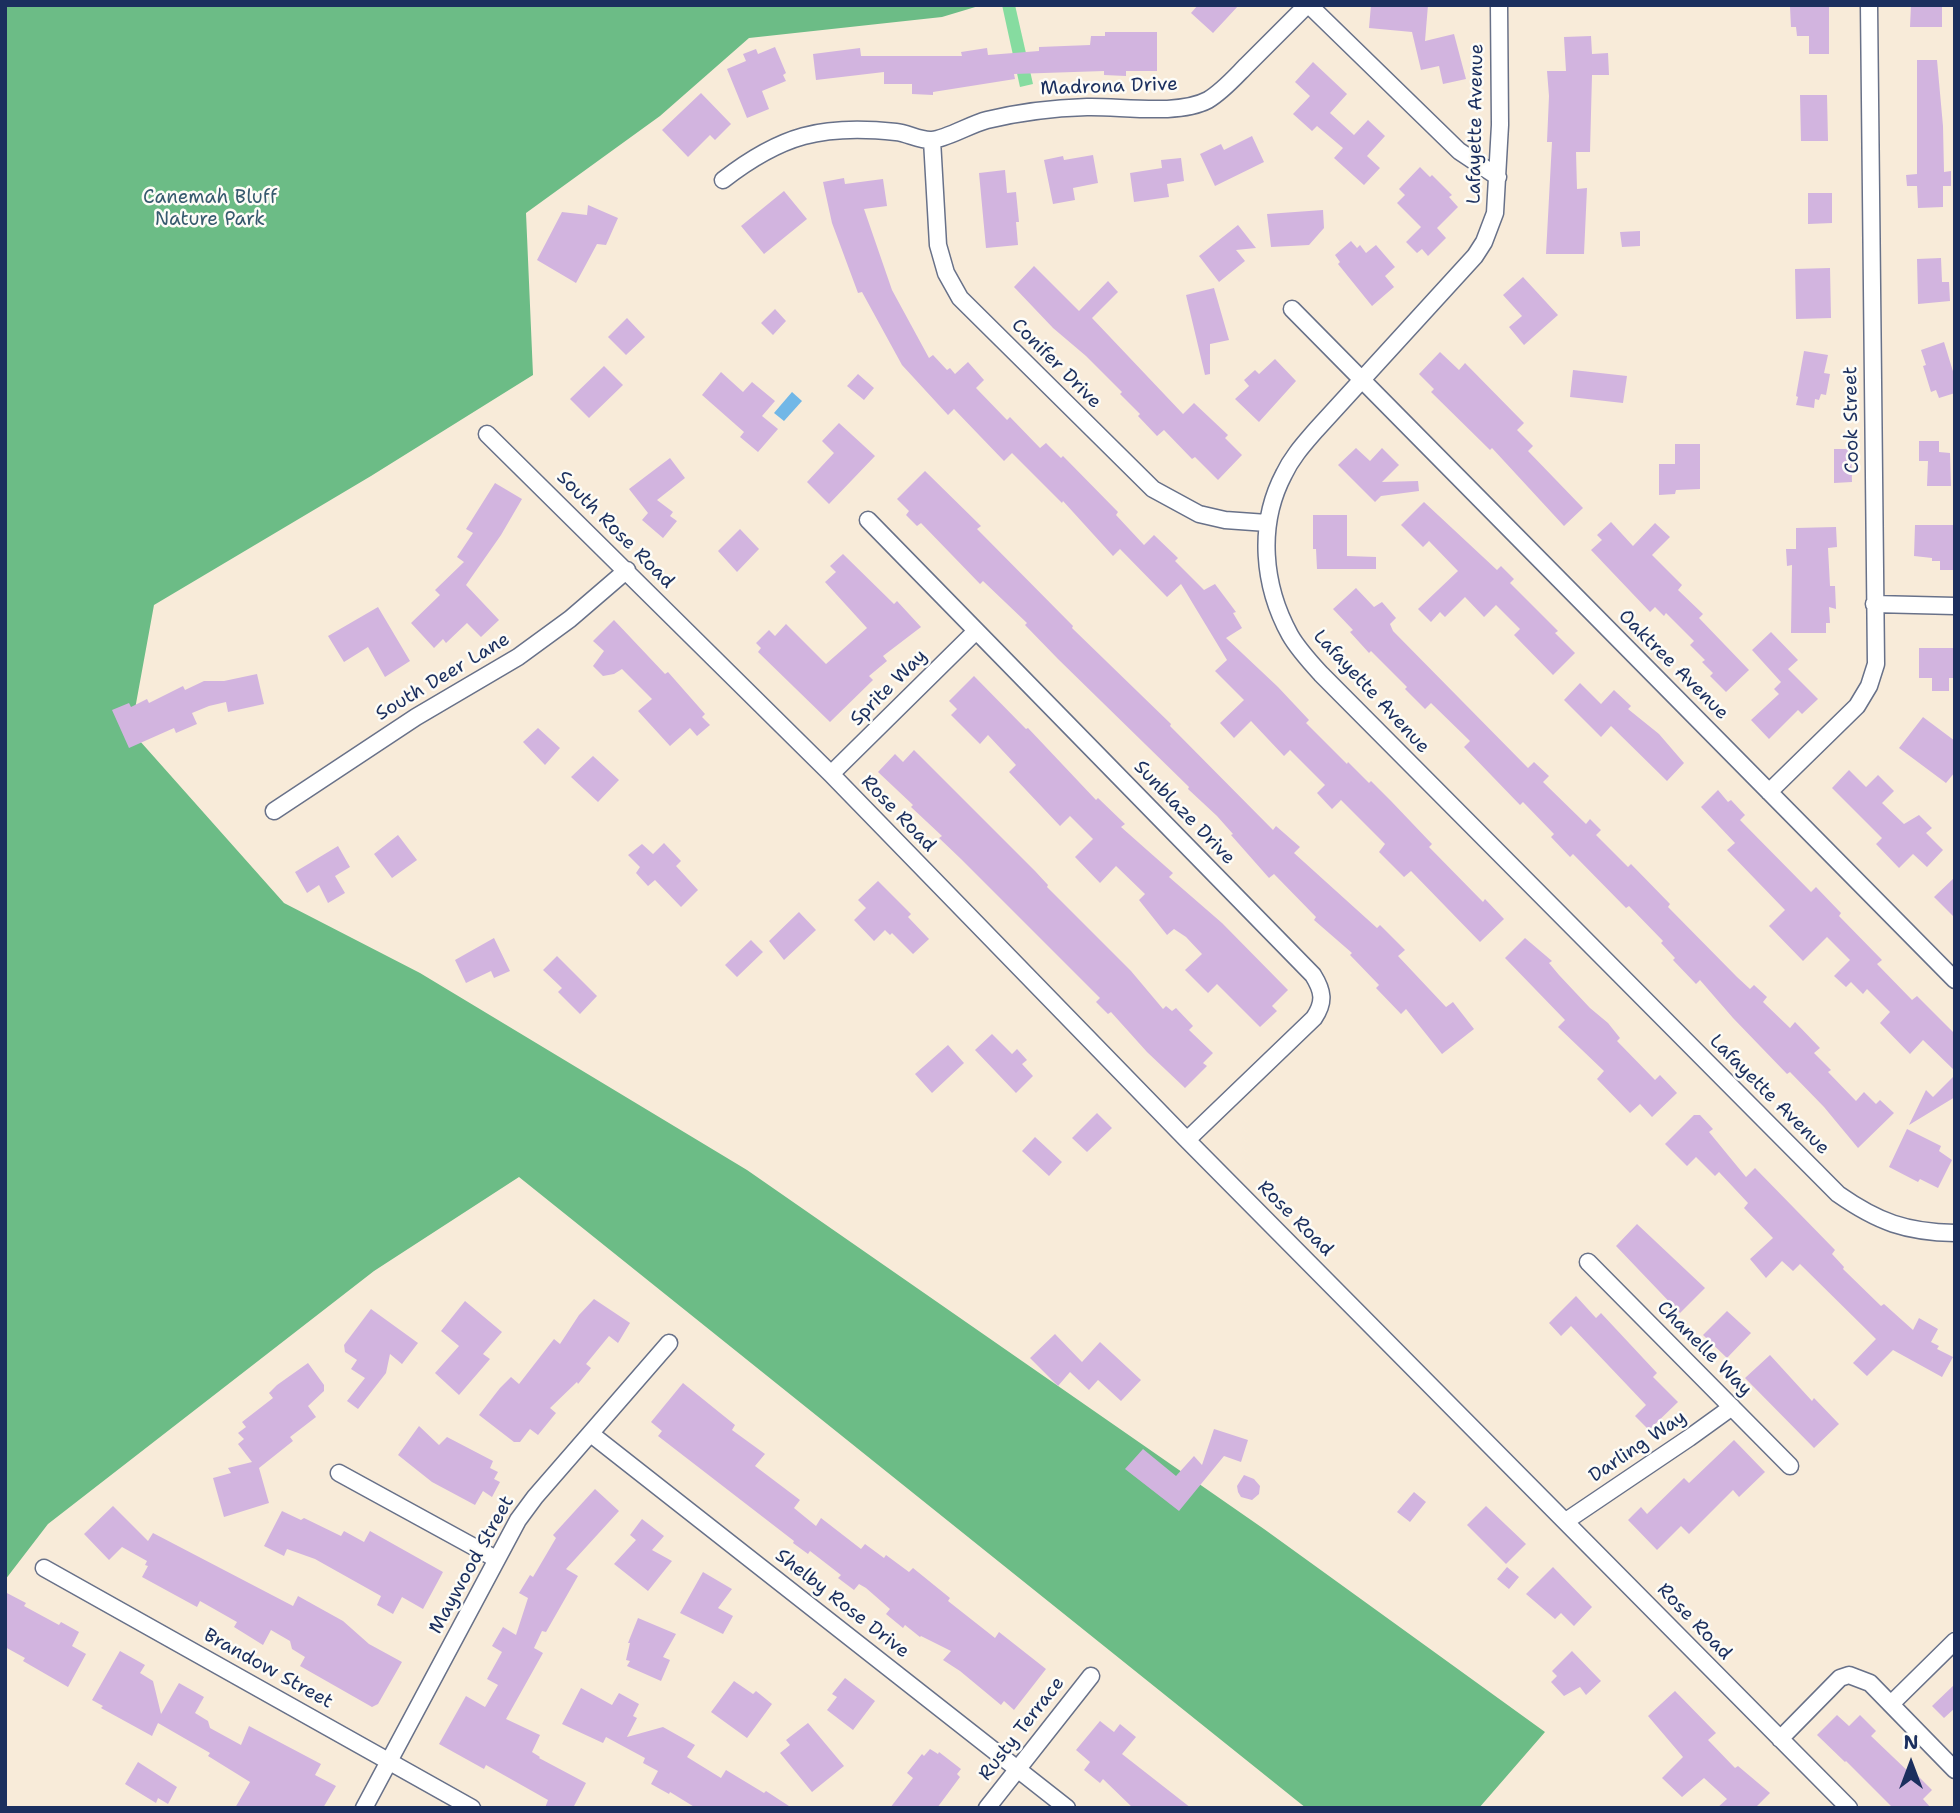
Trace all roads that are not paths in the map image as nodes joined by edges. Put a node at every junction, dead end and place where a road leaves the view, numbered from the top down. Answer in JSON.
{"nodes":[{"id":1,"x":1308,"y":5,"type":"edge"},
{"id":2,"x":1499,"y":5,"type":"edge"},
{"id":3,"x":1869,"y":5,"type":"edge"},
{"id":4,"x":932,"y":140,"type":"junction"},
{"id":5,"x":1498,"y":177,"type":"junction"},
{"id":6,"x":723,"y":180,"type":"dead end"},
{"id":7,"x":1292,"y":309,"type":"dead end"},
{"id":8,"x":1362,"y":379,"type":"junction"},
{"id":9,"x":487,"y":433,"type":"dead end"},
{"id":10,"x":868,"y":520,"type":"dead end"},
{"id":11,"x":1267,"y":523,"type":"junction"},
{"id":12,"x":627,"y":570,"type":"junction"},
{"id":13,"x":1874,"y":604,"type":"junction"},
{"id":14,"x":1955,"y":606,"type":"edge"},
{"id":15,"x":976,"y":631,"type":"junction"},
{"id":16,"x":713,"y":657,"type":"joint"},
{"id":17,"x":831,"y":775,"type":"junction"},
{"id":18,"x":1769,"y":792,"type":"junction"},
{"id":19,"x":274,"y":811,"type":"dead end"},
{"id":20,"x":1955,"y":980,"type":"edge"},
{"id":21,"x":1187,"y":1140,"type":"junction"},
{"id":22,"x":1955,"y":1233,"type":"edge"},
{"id":23,"x":1588,"y":1262,"type":"dead end"},
{"id":24,"x":669,"y":1343,"type":"dead end"},
{"id":25,"x":1732,"y":1407,"type":"junction"},
{"id":26,"x":591,"y":1434,"type":"junction"},
{"id":27,"x":1790,"y":1466,"type":"dead end"},
{"id":28,"x":339,"y":1473,"type":"dead end"},
{"id":29,"x":1566,"y":1521,"type":"junction"},
{"id":30,"x":496,"y":1559,"type":"junction"},
{"id":31,"x":44,"y":1568,"type":"dead end"},
{"id":32,"x":1955,"y":1641,"type":"edge"},
{"id":33,"x":1091,"y":1676,"type":"dead end"},
{"id":34,"x":1892,"y":1703,"type":"junction"},
{"id":35,"x":1780,"y":1739,"type":"junction"},
{"id":36,"x":390,"y":1762,"type":"junction"},
{"id":37,"x":1018,"y":1769,"type":"junction"},
{"id":38,"x":1955,"y":1770,"type":"edge"},
{"id":39,"x":364,"y":1808,"type":"edge"},
{"id":40,"x":472,"y":1808,"type":"edge"},
{"id":41,"x":987,"y":1808,"type":"edge"},
{"id":42,"x":1067,"y":1808,"type":"edge"},
{"id":43,"x":1849,"y":1808,"type":"edge"}],
"edges":[{"from":1,"to":4,"type":"street","name":"Madrona Drive"},
{"from":1,"to":5,"type":"street"},
{"from":2,"to":5,"type":"street","name":"Lafayette Avenue"},
{"from":3,"to":13,"type":"street","name":"Cook Street"},
{"from":4,"to":6,"type":"street"},
{"from":4,"to":11,"type":"street","name":"Conifer Drive"},
{"from":5,"to":8,"type":"street","name":"Lafayette Avenue"},
{"from":7,"to":8,"type":"street","name":"Oaktree Avenue"},
{"from":8,"to":11,"type":"street","name":"Lafayette Avenue"},
{"from":8,"to":18,"type":"street","name":"Oaktree Avenue"},
{"from":9,"to":12,"type":"street","name":"South Rose Road"},
{"from":10,"to":15,"type":"street","name":"Sunblaze Drive"},
{"from":11,"to":22,"type":"street","name":"Lafayette Avenue"},
{"from":12,"to":16,"type":"street","name":"South Rose Road"},
{"from":12,"to":19,"type":"street","name":"South Deer Lane"},
{"from":13,"to":14,"type":"street"},
{"from":13,"to":18,"type":"street","name":"Cook Street"},
{"from":15,"to":17,"type":"street","name":"Sprite Way"},
{"from":15,"to":21,"type":"street","name":"Sunblaze Drive"},
{"from":16,"to":17,"type":"street","name":"Rose Road"},
{"from":17,"to":21,"type":"street","name":"Rose Road"},
{"from":18,"to":20,"type":"street","name":"Oaktree Avenue"},
{"from":21,"to":29,"type":"street","name":"Rose Road"},
{"from":23,"to":25,"type":"street","name":"Chanelle Way"},
{"from":24,"to":26,"type":"street","name":"Maywood Street"},
{"from":25,"to":27,"type":"street","name":"Chanelle Way"},
{"from":25,"to":29,"type":"street","name":"Darling Way"},
{"from":26,"to":30,"type":"street","name":"Maywood Street"},
{"from":26,"to":37,"type":"street","name":"Shelby Rose Drive"},
{"from":28,"to":30,"type":"street"},
{"from":29,"to":35,"type":"street","name":"Rose Road"},
{"from":30,"to":36,"type":"street","name":"Maywood Street"},
{"from":31,"to":36,"type":"street","name":"Brandow Street"},
{"from":32,"to":34,"type":"street"},
{"from":33,"to":37,"type":"street","name":"Rusty Terrace"},
{"from":34,"to":35,"type":"street"},
{"from":34,"to":38,"type":"street"},
{"from":35,"to":43,"type":"street","name":"Rose Road"},
{"from":36,"to":39,"type":"street","name":"Maywood Street"},
{"from":36,"to":40,"type":"street","name":"Brandow Street"},
{"from":37,"to":41,"type":"street","name":"Rusty Terrace"},
{"from":37,"to":42,"type":"street","name":"Shelby Rose Drive"}]}
